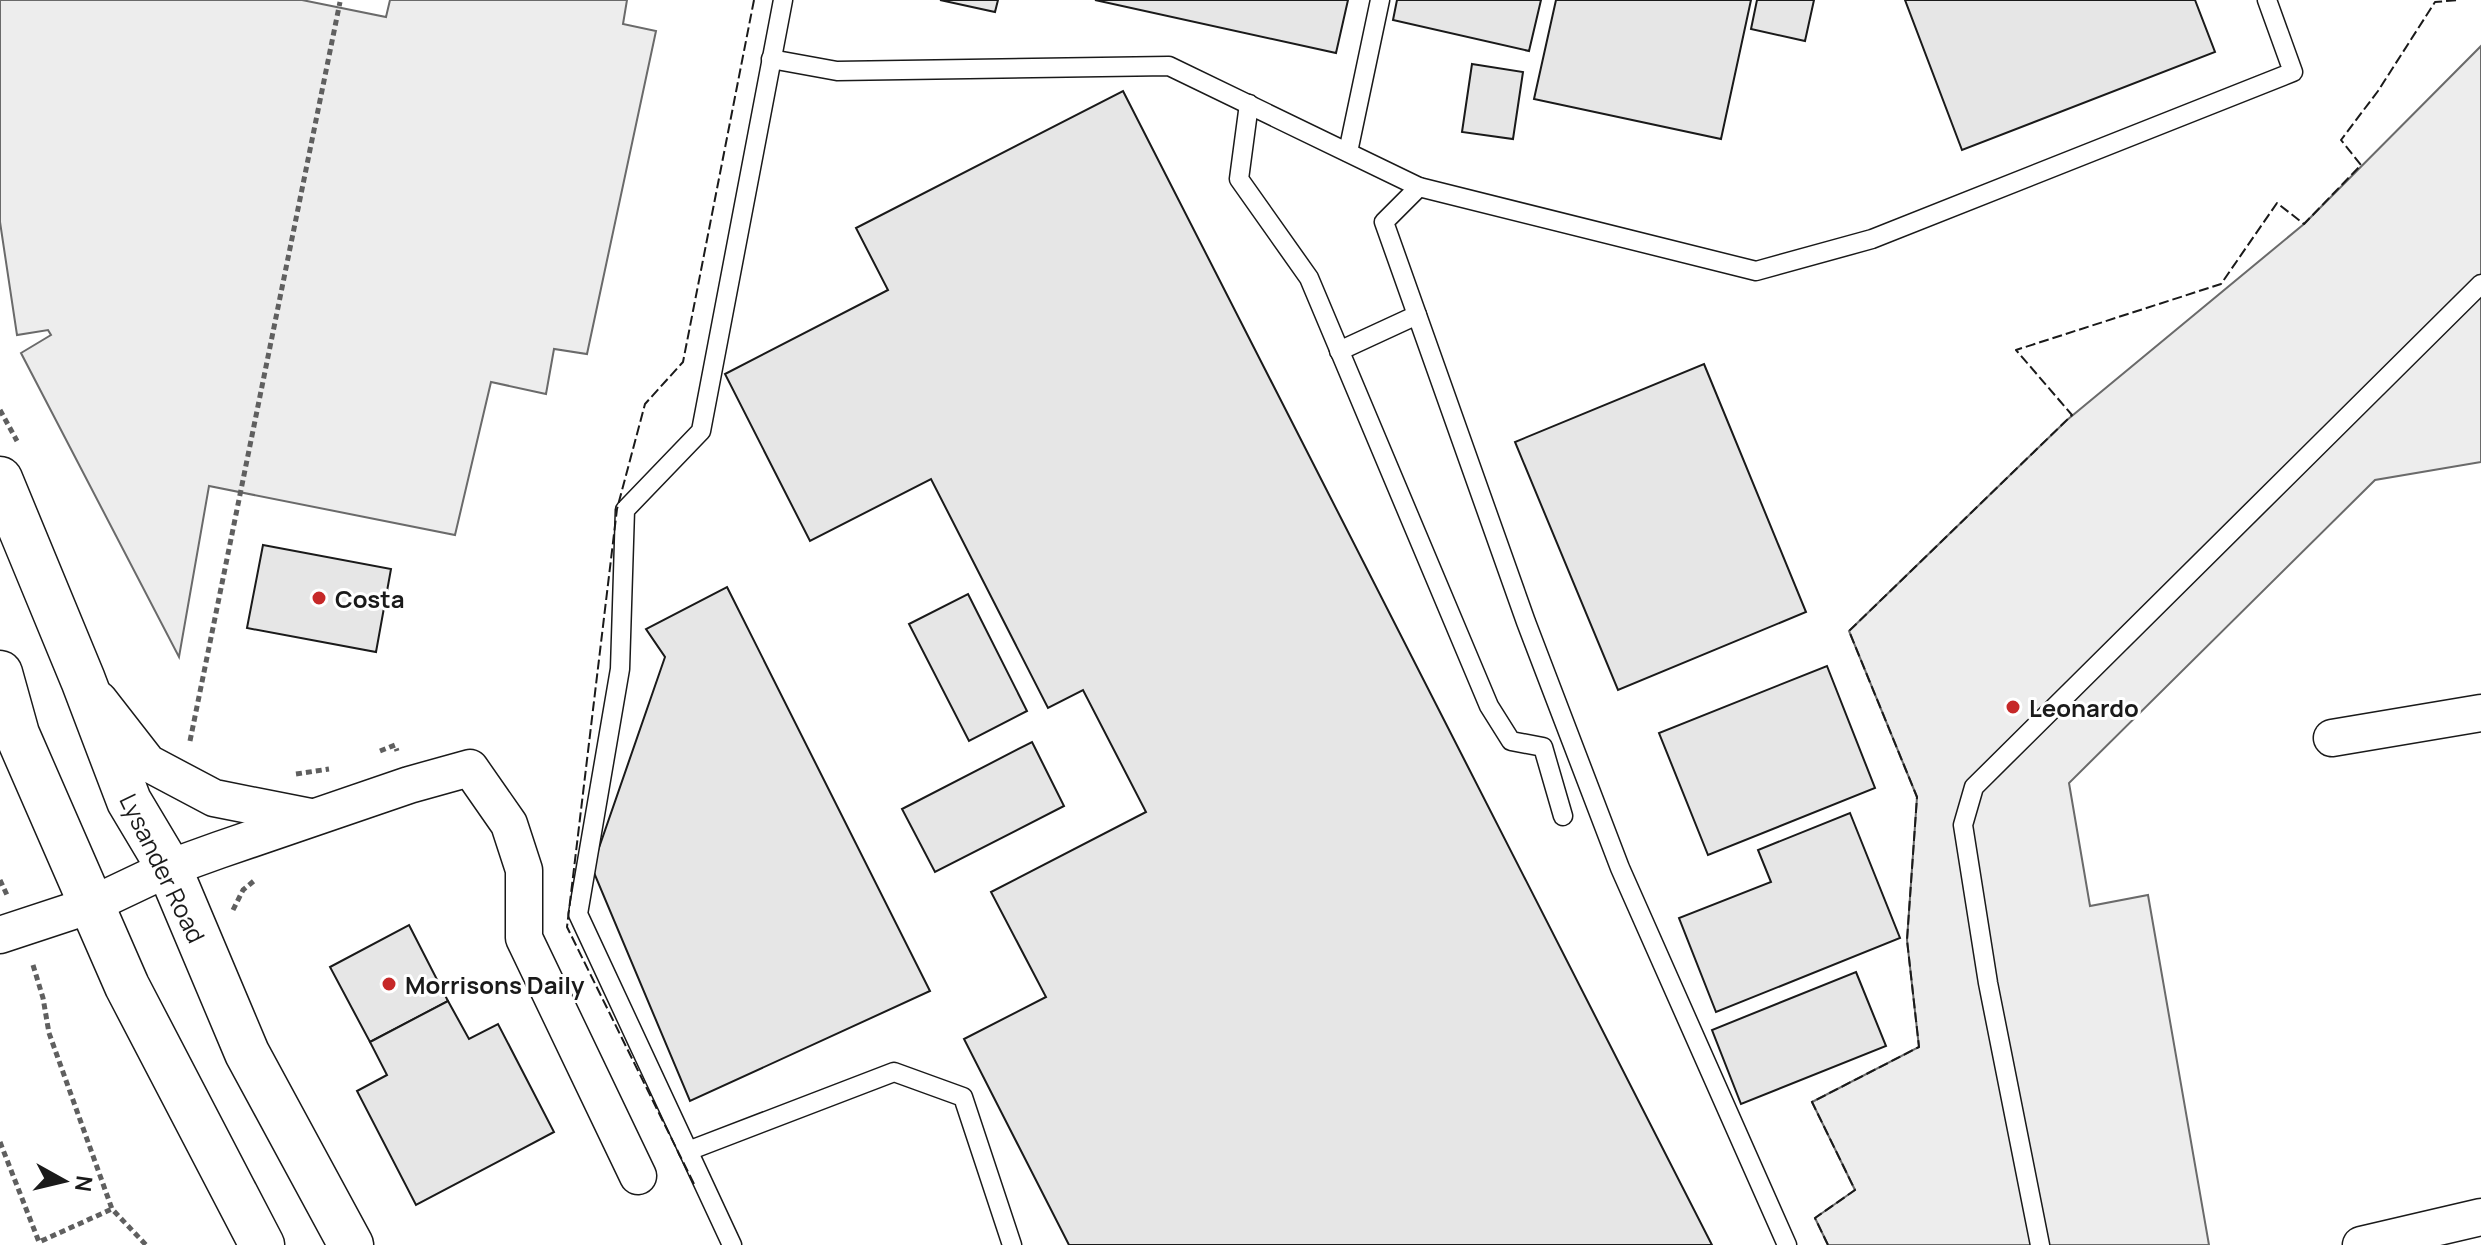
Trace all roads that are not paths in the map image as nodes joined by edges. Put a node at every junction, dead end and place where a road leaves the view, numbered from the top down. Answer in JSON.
{"nodes":[{"id":1,"x":783,"y":0,"type":"edge"},
{"id":2,"x":1380,"y":0,"type":"edge"},
{"id":3,"x":2267,"y":0,"type":"edge"},
{"id":4,"x":771,"y":59,"type":"junction"},
{"id":5,"x":1249,"y":104,"type":"junction"},
{"id":6,"x":1348,"y":152,"type":"junction"},
{"id":7,"x":1419,"y":187,"type":"junction"},
{"id":8,"x":2481,"y":284,"type":"edge"},
{"id":9,"x":1417,"y":315,"type":"junction"},
{"id":10,"x":1339,"y":351,"type":"junction"},
{"id":11,"x":0,"y":479,"type":"edge"},
{"id":12,"x":0,"y":673,"type":"edge"},
{"id":13,"x":83,"y":680,"type":"junction"},
{"id":14,"x":2481,"y":713,"type":"edge"},
{"id":15,"x":2332,"y":738,"type":"dead end"},
{"id":16,"x":1563,"y":816,"type":"dead end"},
{"id":17,"x":313,"y":818,"type":"junction"},
{"id":18,"x":169,"y":868,"type":"junction"},
{"id":19,"x":91,"y":905,"type":"junction"},
{"id":20,"x":9,"y":932,"type":"edge"},
{"id":21,"x":688,"y":1151,"type":"junction"},
{"id":22,"x":638,"y":1176,"type":"dead end"},
{"id":23,"x":2481,"y":1217,"type":"edge"},
{"id":24,"x":262,"y":1245,"type":"edge"},
{"id":25,"x":351,"y":1245,"type":"edge"},
{"id":26,"x":732,"y":1245,"type":"edge"},
{"id":27,"x":1012,"y":1245,"type":"edge"},
{"id":28,"x":1787,"y":1245,"type":"edge"},
{"id":29,"x":2040,"y":1245,"type":"edge"},
{"id":30,"x":2361,"y":1245,"type":"edge"}],
"edges":[{"from":1,"to":4,"type":"lane"},
{"from":2,"to":6,"type":"lane"},
{"from":3,"to":7,"type":"lane"},
{"from":4,"to":5,"type":"lane"},
{"from":4,"to":21,"type":"lane"},
{"from":5,"to":6,"type":"lane"},
{"from":5,"to":10,"type":"lane"},
{"from":6,"to":7,"type":"lane"},
{"from":7,"to":9,"type":"lane"},
{"from":8,"to":29,"type":"lane"},
{"from":9,"to":10,"type":"lane"},
{"from":9,"to":28,"type":"lane"},
{"from":10,"to":16,"type":"lane"},
{"from":11,"to":13,"type":"main road","name":"Lysander Road"},
{"from":12,"to":19,"type":"main road"},
{"from":13,"to":17,"type":"street"},
{"from":13,"to":18,"type":"main road","name":"Lysander Road"},
{"from":14,"to":15,"type":"street"},
{"from":17,"to":18,"type":"street"},
{"from":17,"to":22,"type":"street"},
{"from":18,"to":19,"type":"street"},
{"from":18,"to":25,"type":"main road","name":"Lysander Road"},
{"from":19,"to":20,"type":"street"},
{"from":19,"to":24,"type":"main road"},
{"from":21,"to":26,"type":"lane"},
{"from":21,"to":27,"type":"lane"},
{"from":23,"to":30,"type":"street"}]}
